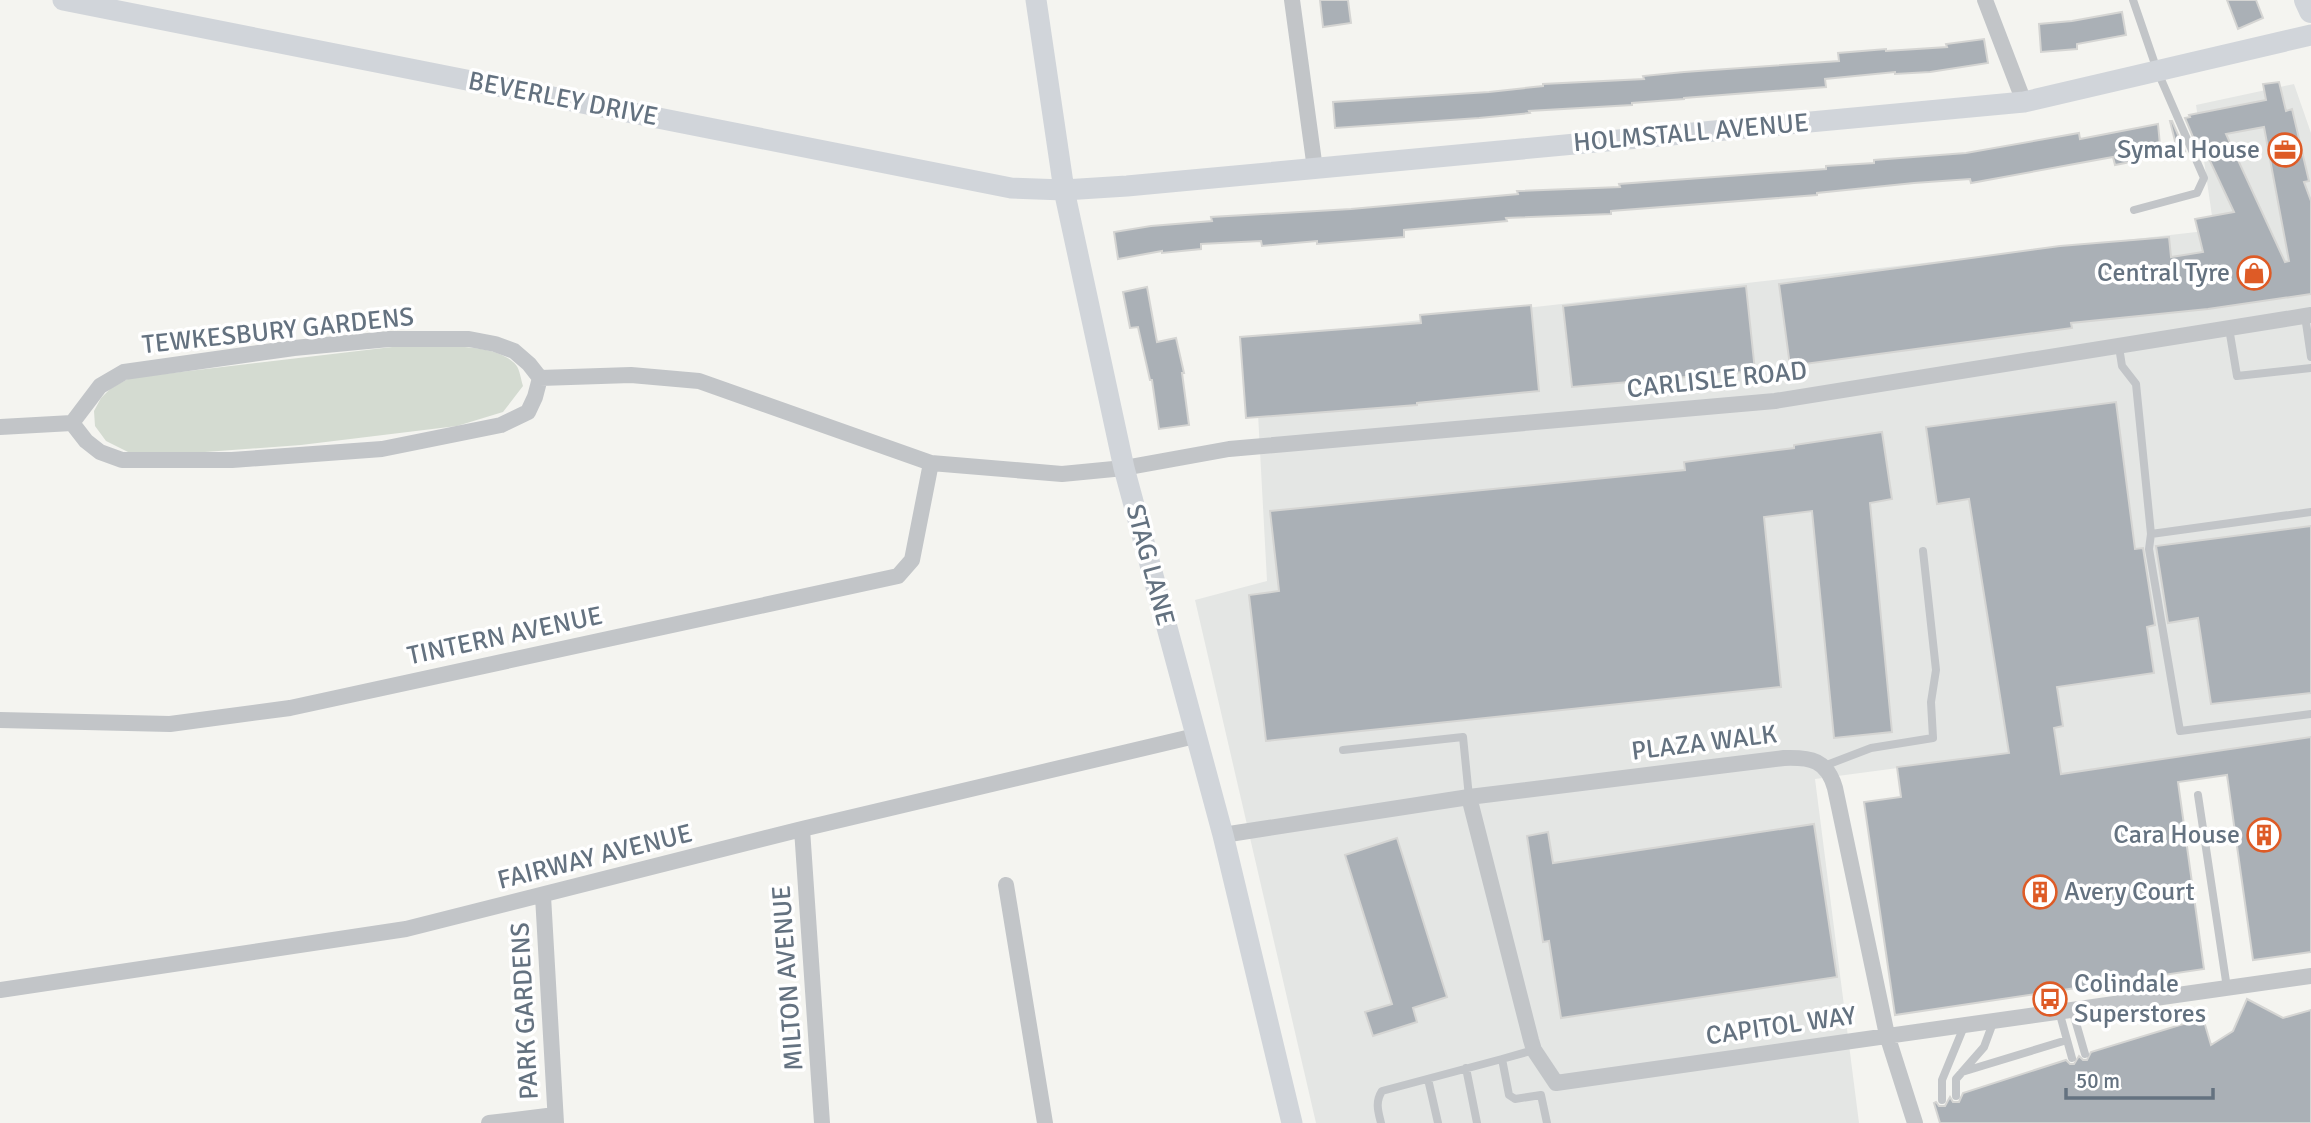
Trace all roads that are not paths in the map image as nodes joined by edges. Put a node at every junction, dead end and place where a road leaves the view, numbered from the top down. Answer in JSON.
{"nodes":[{"id":1,"x":63,"y":0,"type":"edge"},
{"id":2,"x":1036,"y":0,"type":"edge"},
{"id":3,"x":1292,"y":0,"type":"edge"},
{"id":4,"x":1985,"y":0,"type":"edge"},
{"id":5,"x":2133,"y":0,"type":"edge"},
{"id":6,"x":2306,"y":0,"type":"edge"},
{"id":7,"x":2311,"y":11,"type":"edge"},
{"id":8,"x":2311,"y":35,"type":"edge"},
{"id":9,"x":2157,"y":70,"type":"junction"},
{"id":10,"x":2024,"y":102,"type":"junction"},
{"id":11,"x":1315,"y":169,"type":"junction"},
{"id":12,"x":1064,"y":190,"type":"junction"},
{"id":13,"x":2134,"y":210,"type":"dead end"},
{"id":14,"x":2308,"y":315,"type":"edge"},
{"id":15,"x":2229,"y":328,"type":"junction"},
{"id":16,"x":2119,"y":346,"type":"junction"},
{"id":17,"x":2311,"y":357,"type":"edge"},
{"id":18,"x":2311,"y":368,"type":"edge"},
{"id":19,"x":540,"y":378,"type":"junction"},
{"id":20,"x":72,"y":423,"type":"junction"},
{"id":21,"x":0,"y":426,"type":"edge"},
{"id":22,"x":931,"y":464,"type":"junction"},
{"id":23,"x":1124,"y":468,"type":"junction"},
{"id":24,"x":2311,"y":512,"type":"edge"},
{"id":25,"x":2151,"y":534,"type":"junction"},
{"id":26,"x":1923,"y":551,"type":"dead end"},
{"id":27,"x":2311,"y":714,"type":"edge"},
{"id":28,"x":0,"y":720,"type":"edge"},
{"id":29,"x":1195,"y":736,"type":"junction"},
{"id":30,"x":1343,"y":750,"type":"dead end"},
{"id":31,"x":1824,"y":766,"type":"junction"},
{"id":32,"x":2198,"y":795,"type":"dead end"},
{"id":33,"x":1469,"y":797,"type":"junction"},
{"id":34,"x":802,"y":829,"type":"junction"},
{"id":35,"x":1223,"y":835,"type":"junction"},
{"id":36,"x":1006,"y":885,"type":"dead end"},
{"id":37,"x":543,"y":896,"type":"junction"},
{"id":38,"x":2311,"y":976,"type":"edge"},
{"id":39,"x":2227,"y":988,"type":"junction"},
{"id":40,"x":0,"y":990,"type":"edge"},
{"id":41,"x":2066,"y":1010,"type":"junction"},
{"id":42,"x":1994,"y":1020,"type":"junction"},
{"id":43,"x":1965,"y":1024,"type":"junction"},
{"id":44,"x":1886,"y":1035,"type":"junction"},
{"id":45,"x":2067,"y":1041,"type":"junction"},
{"id":46,"x":1534,"y":1050,"type":"junction"},
{"id":47,"x":2085,"y":1054,"type":"dead end"},
{"id":48,"x":2072,"y":1058,"type":"dead end"},
{"id":49,"x":1502,"y":1059,"type":"junction"},
{"id":50,"x":1466,"y":1068,"type":"junction"},
{"id":51,"x":1962,"y":1072,"type":"junction"},
{"id":52,"x":1428,"y":1079,"type":"junction"},
{"id":53,"x":1956,"y":1096,"type":"dead end"},
{"id":54,"x":1942,"y":1100,"type":"dead end"},
{"id":55,"x":556,"y":1119,"type":"edge"},
{"id":56,"x":489,"y":1123,"type":"edge"},
{"id":57,"x":822,"y":1123,"type":"edge"},
{"id":58,"x":1045,"y":1123,"type":"edge"},
{"id":59,"x":1292,"y":1123,"type":"edge"},
{"id":60,"x":1381,"y":1123,"type":"edge"},
{"id":61,"x":1438,"y":1123,"type":"edge"},
{"id":62,"x":1477,"y":1123,"type":"edge"},
{"id":63,"x":1547,"y":1123,"type":"edge"},
{"id":64,"x":1915,"y":1123,"type":"edge"}],
"edges":[{"from":1,"to":12,"type":"street","name":"BEVERLEY DRIVE"},
{"from":2,"to":12,"type":"street","name":"STAG LANE"},
{"from":3,"to":11,"type":"street"},
{"from":4,"to":10,"type":"street"},
{"from":5,"to":9,"type":"lane"},
{"from":6,"to":7,"type":"main road"},
{"from":8,"to":9,"type":"street","name":"HOLMSTALL AVENUE"},
{"from":9,"to":10,"type":"street","name":"HOLMSTALL AVENUE"},
{"from":9,"to":13,"type":"lane"},
{"from":10,"to":11,"type":"street","name":"HOLMSTALL AVENUE"},
{"from":11,"to":12,"type":"street","name":"HOLMSTALL AVENUE"},
{"from":12,"to":23,"type":"street","name":"STAG LANE"},
{"from":14,"to":15,"type":"street","name":"CARLISLE ROAD"},
{"from":14,"to":17,"type":"lane"},
{"from":15,"to":16,"type":"street","name":"CARLISLE ROAD"},
{"from":15,"to":18,"type":"lane"},
{"from":16,"to":23,"type":"street","name":"CARLISLE ROAD"},
{"from":16,"to":25,"type":"lane"},
{"from":19,"to":20,"type":"street","name":"TEWKESBURY GARDENS"},
{"from":19,"to":20,"type":"street"},
{"from":19,"to":22,"type":"street"},
{"from":20,"to":21,"type":"street"},
{"from":22,"to":23,"type":"street"},
{"from":22,"to":28,"type":"street","name":"TINTERN AVENUE"},
{"from":23,"to":29,"type":"street","name":"STAG LANE"},
{"from":24,"to":25,"type":"lane"},
{"from":25,"to":27,"type":"lane"},
{"from":26,"to":31,"type":"lane"},
{"from":29,"to":34,"type":"street","name":"FAIRWAY AVENUE"},
{"from":29,"to":35,"type":"street","name":"STAG LANE"},
{"from":30,"to":33,"type":"lane"},
{"from":31,"to":33,"type":"street","name":"PLAZA WALK"},
{"from":31,"to":44,"type":"street"},
{"from":32,"to":39,"type":"lane"},
{"from":33,"to":35,"type":"street","name":"PLAZA WALK"},
{"from":33,"to":46,"type":"street","name":"CAPITOL WAY"},
{"from":34,"to":37,"type":"street","name":"FAIRWAY AVENUE"},
{"from":34,"to":57,"type":"street","name":"MILTON AVENUE"},
{"from":35,"to":59,"type":"street","name":"STAG LANE"},
{"from":36,"to":58,"type":"street"},
{"from":37,"to":40,"type":"street","name":"FAIRWAY AVENUE"},
{"from":37,"to":55,"type":"street","name":"PARK GARDENS"},
{"from":38,"to":39,"type":"street","name":"CAPITOL WAY"},
{"from":39,"to":41,"type":"street","name":"CAPITOL WAY"},
{"from":41,"to":42,"type":"street","name":"CAPITOL WAY"},
{"from":41,"to":45,"type":"lane"},
{"from":41,"to":47,"type":"lane"},
{"from":42,"to":43,"type":"street","name":"CAPITOL WAY"},
{"from":42,"to":51,"type":"lane"},
{"from":43,"to":44,"type":"street","name":"CAPITOL WAY"},
{"from":43,"to":54,"type":"lane"},
{"from":44,"to":46,"type":"street","name":"CAPITOL WAY"},
{"from":44,"to":64,"type":"street"},
{"from":45,"to":48,"type":"lane"},
{"from":45,"to":51,"type":"lane"},
{"from":46,"to":49,"type":"lane"},
{"from":49,"to":50,"type":"lane"},
{"from":49,"to":63,"type":"lane"},
{"from":50,"to":52,"type":"lane"},
{"from":50,"to":62,"type":"lane"},
{"from":51,"to":53,"type":"lane"},
{"from":52,"to":60,"type":"lane"},
{"from":52,"to":61,"type":"lane"},
{"from":55,"to":56,"type":"street"}]}
